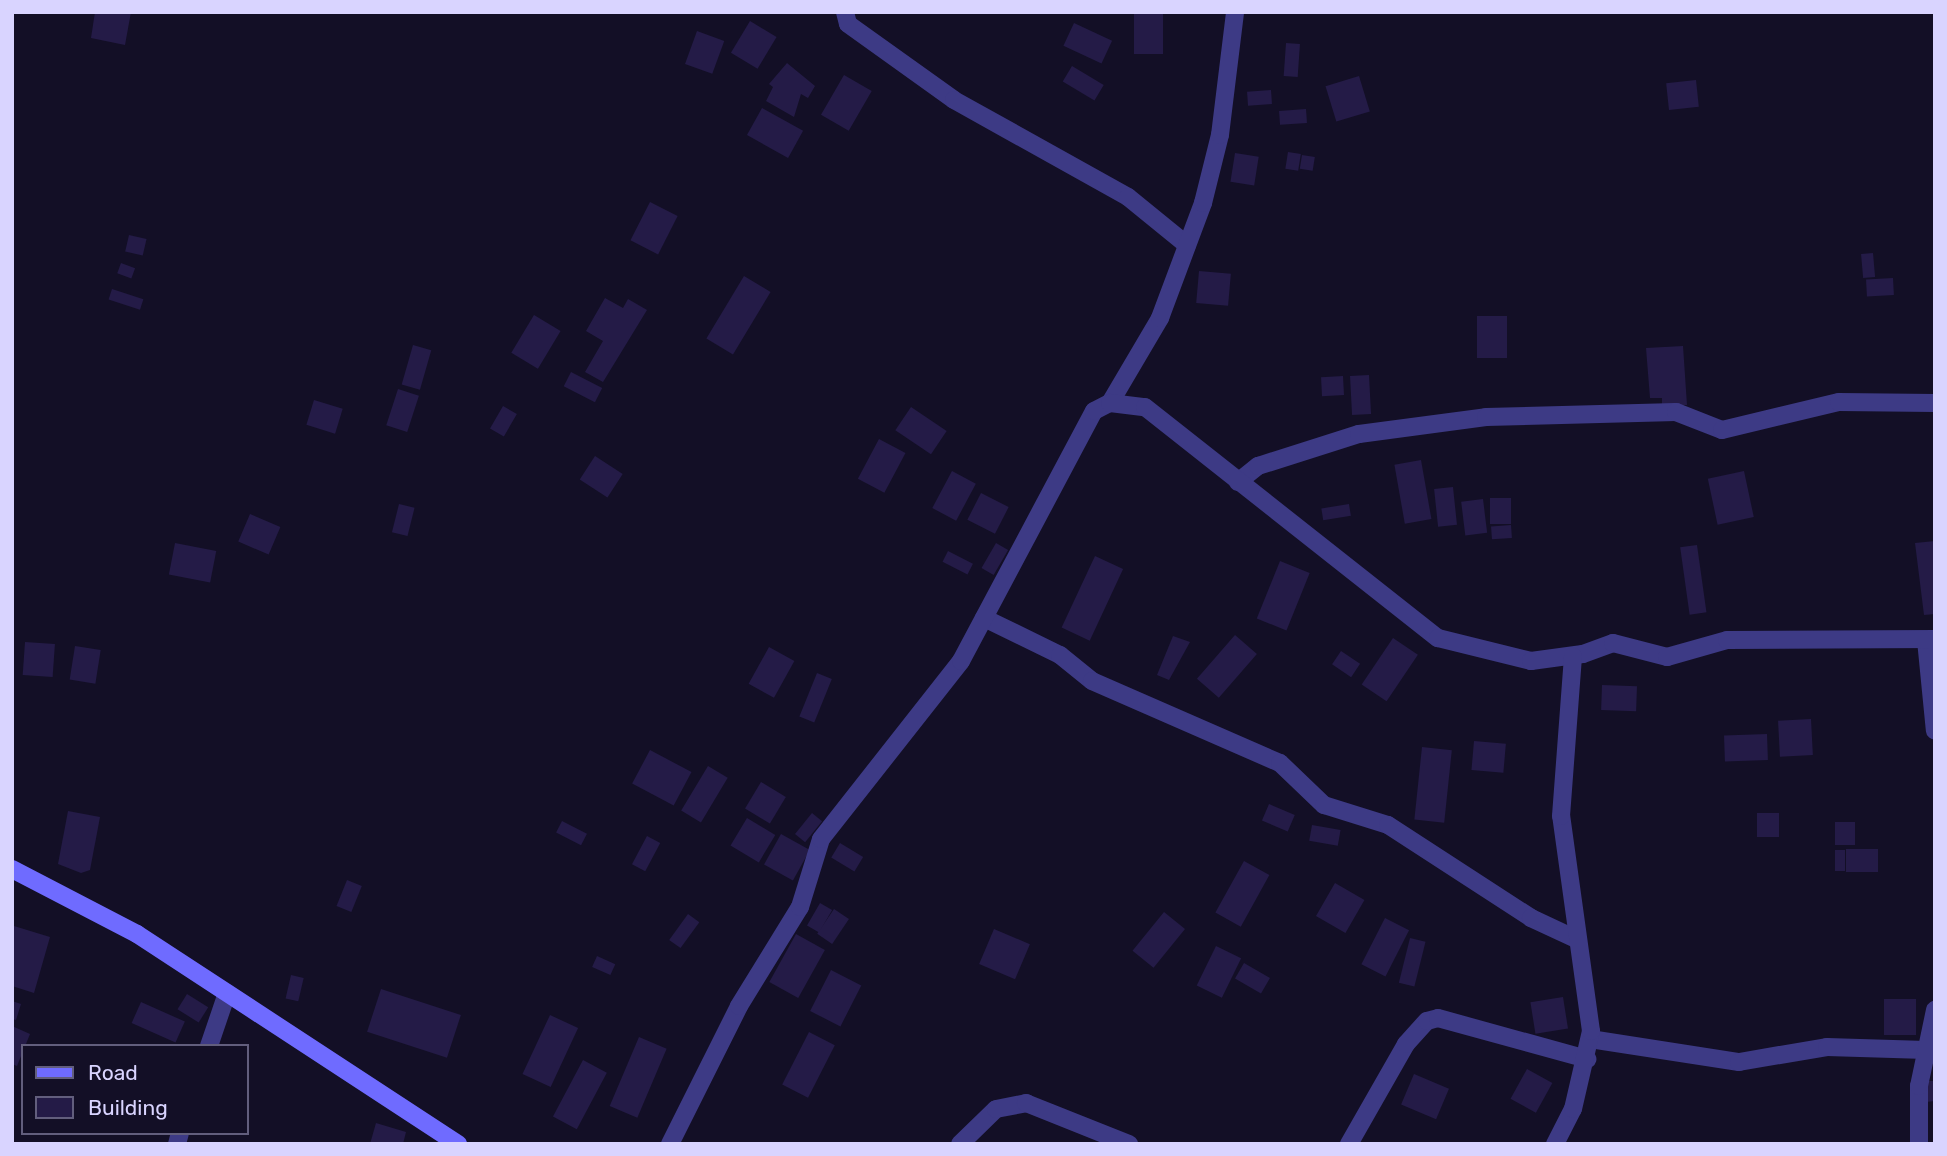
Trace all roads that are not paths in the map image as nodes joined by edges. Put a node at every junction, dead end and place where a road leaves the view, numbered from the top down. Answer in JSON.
{"nodes":[{"id":1,"x":845,"y":12,"type":"edge"},
{"id":2,"x":1235,"y":12,"type":"edge"},
{"id":3,"x":1187,"y":245,"type":"junction"},
{"id":4,"x":1110,"y":403,"type":"junction"},
{"id":5,"x":1935,"y":403,"type":"edge"},
{"id":6,"x":1238,"y":482,"type":"junction"},
{"id":7,"x":984,"y":618,"type":"junction"},
{"id":8,"x":1931,"y":639,"type":"edge"},
{"id":9,"x":1573,"y":656,"type":"junction"},
{"id":10,"x":1935,"y":731,"type":"edge"},
{"id":11,"x":12,"y":869,"type":"edge"},
{"id":12,"x":1576,"y":939,"type":"junction"},
{"id":13,"x":227,"y":993,"type":"junction"},
{"id":14,"x":1935,"y":1010,"type":"edge"},
{"id":15,"x":1590,"y":1038,"type":"junction"},
{"id":16,"x":210,"y":1044,"type":"edge"},
{"id":17,"x":1926,"y":1050,"type":"junction"},
{"id":18,"x":1587,"y":1059,"type":"junction"},
{"id":19,"x":458,"y":1144,"type":"edge"},
{"id":20,"x":670,"y":1144,"type":"edge"},
{"id":21,"x":960,"y":1144,"type":"edge"},
{"id":22,"x":1129,"y":1144,"type":"edge"},
{"id":23,"x":1349,"y":1144,"type":"edge"},
{"id":24,"x":1555,"y":1144,"type":"edge"},
{"id":25,"x":1919,"y":1144,"type":"edge"}],
"edges":[{"from":1,"to":3,"type":"street"},
{"from":2,"to":3,"type":"street"},
{"from":3,"to":4,"type":"street"},
{"from":4,"to":6,"type":"street"},
{"from":4,"to":7,"type":"street"},
{"from":5,"to":6,"type":"street"},
{"from":6,"to":9,"type":"street"},
{"from":7,"to":12,"type":"street"},
{"from":7,"to":20,"type":"street"},
{"from":8,"to":9,"type":"street"},
{"from":8,"to":10,"type":"street"},
{"from":9,"to":12,"type":"street"},
{"from":11,"to":13,"type":"street"},
{"from":12,"to":15,"type":"street"},
{"from":13,"to":16,"type":"street"},
{"from":13,"to":19,"type":"street"},
{"from":14,"to":17,"type":"street"},
{"from":15,"to":17,"type":"street"},
{"from":15,"to":18,"type":"street"},
{"from":17,"to":25,"type":"street"},
{"from":18,"to":23,"type":"street"},
{"from":18,"to":24,"type":"street"},
{"from":21,"to":22,"type":"street"}]}
